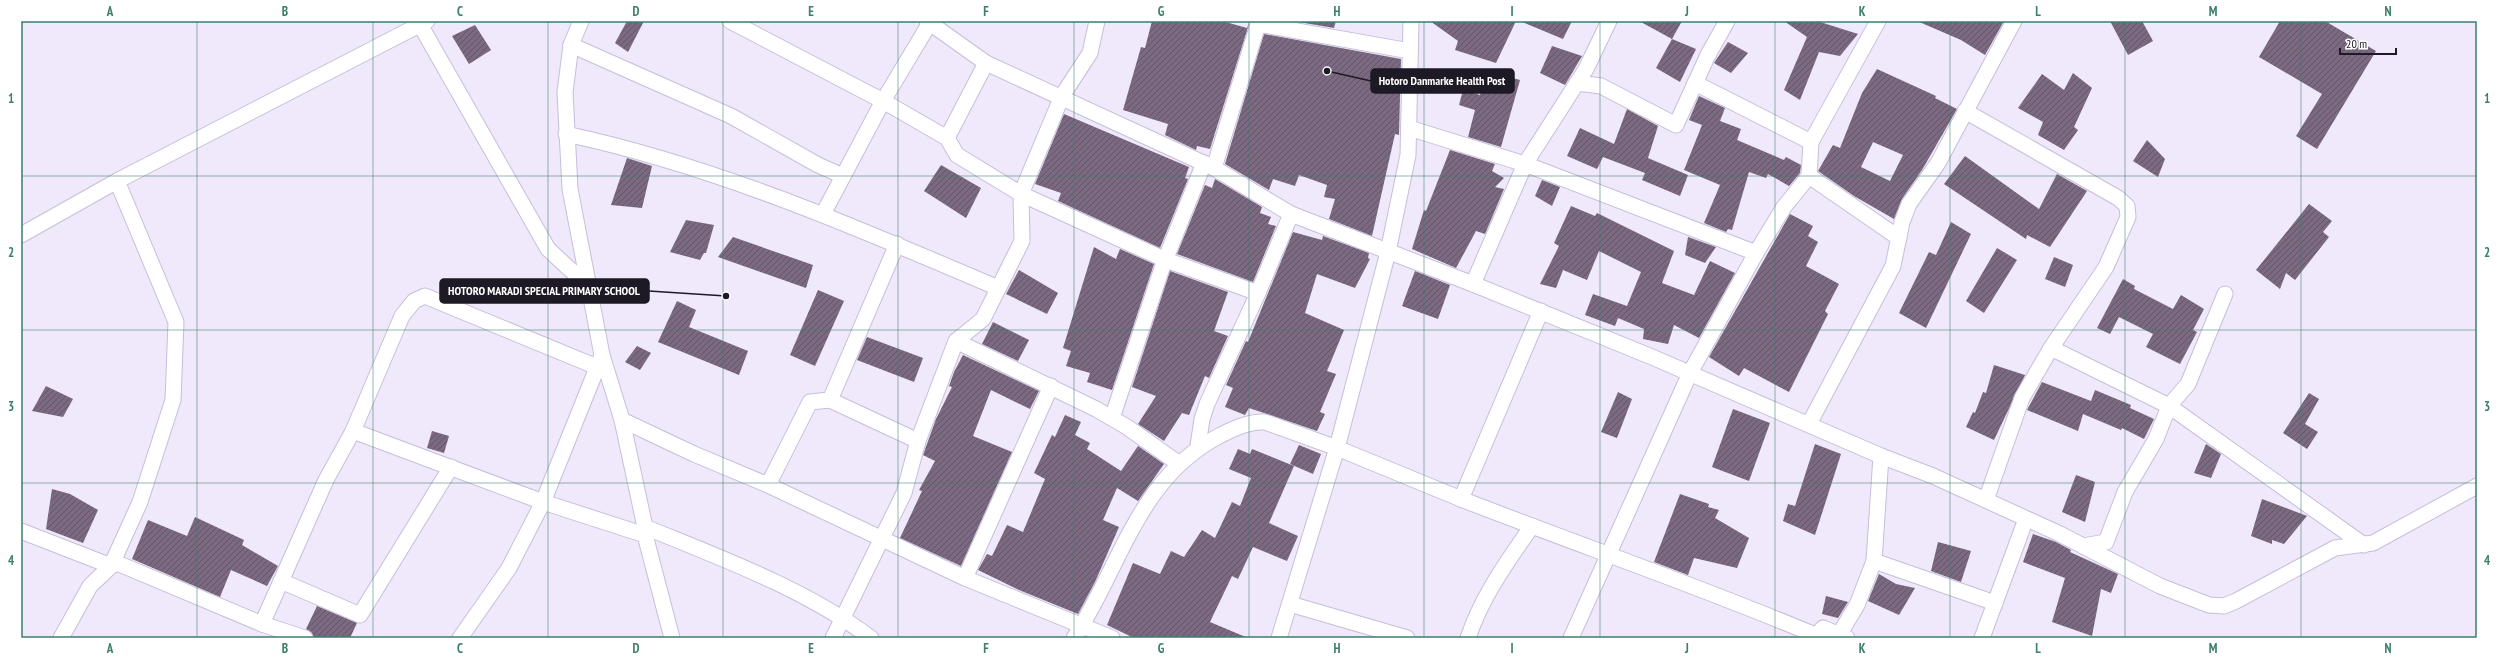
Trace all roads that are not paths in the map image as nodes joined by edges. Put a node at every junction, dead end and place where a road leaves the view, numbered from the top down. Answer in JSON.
{"nodes":[{"id":1,"x":581,"y":21,"type":"edge"},
{"id":2,"x":730,"y":21,"type":"edge"},
{"id":3,"x":1097,"y":21,"type":"edge"},
{"id":4,"x":1411,"y":21,"type":"edge"},
{"id":5,"x":1609,"y":21,"type":"edge"},
{"id":6,"x":1727,"y":21,"type":"edge"},
{"id":7,"x":1878,"y":21,"type":"edge"},
{"id":8,"x":2014,"y":21,"type":"edge"},
{"id":9,"x":929,"y":22,"type":"edge"},
{"id":10,"x":1258,"y":22,"type":"edge"},
{"id":11,"x":422,"y":23,"type":"edge"},
{"id":12,"x":571,"y":45,"type":"junction"},
{"id":13,"x":1410,"y":51,"type":"junction"},
{"id":14,"x":986,"y":62,"type":"junction"},
{"id":15,"x":1577,"y":83,"type":"junction"},
{"id":16,"x":1695,"y":83,"type":"junction"},
{"id":17,"x":1062,"y":96,"type":"junction"},
{"id":18,"x":884,"y":101,"type":"junction"},
{"id":19,"x":1966,"y":111,"type":"junction"},
{"id":20,"x":1409,"y":128,"type":"junction"},
{"id":21,"x":566,"y":134,"type":"junction"},
{"id":22,"x":947,"y":138,"type":"junction"},
{"id":23,"x":1811,"y":142,"type":"junction"},
{"id":24,"x":1525,"y":164,"type":"junction"},
{"id":25,"x":1209,"y":166,"type":"junction"},
{"id":26,"x":843,"y":176,"type":"junction"},
{"id":27,"x":1809,"y":176,"type":"junction"},
{"id":28,"x":117,"y":181,"type":"junction"},
{"id":29,"x":1021,"y":194,"type":"junction"},
{"id":30,"x":822,"y":214,"type":"junction"},
{"id":31,"x":1291,"y":214,"type":"junction"},
{"id":32,"x":21,"y":235,"type":"edge"},
{"id":33,"x":1899,"y":238,"type":"junction"},
{"id":34,"x":897,"y":244,"type":"junction"},
{"id":35,"x":1388,"y":252,"type":"junction"},
{"id":36,"x":1756,"y":253,"type":"junction"},
{"id":37,"x":1166,"y":260,"type":"junction"},
{"id":38,"x":1474,"y":284,"type":"junction"},
{"id":39,"x":589,"y":287,"type":"junction"},
{"id":40,"x":998,"y":288,"type":"junction"},
{"id":41,"x":1258,"y":294,"type":"junction"},
{"id":42,"x":2224,"y":294,"type":"dead end"},
{"id":43,"x":1541,"y":311,"type":"junction"},
{"id":44,"x":956,"y":341,"type":"junction"},
{"id":45,"x":2051,"y":348,"type":"junction"},
{"id":46,"x":600,"y":361,"type":"junction"},
{"id":47,"x":1690,"y":373,"type":"junction"},
{"id":48,"x":1051,"y":386,"type":"junction"},
{"id":49,"x":830,"y":400,"type":"junction"},
{"id":50,"x":2169,"y":406,"type":"junction"},
{"id":51,"x":1112,"y":418,"type":"junction"},
{"id":52,"x":622,"y":420,"type":"junction"},
{"id":53,"x":1809,"y":424,"type":"junction"},
{"id":54,"x":353,"y":431,"type":"junction"},
{"id":55,"x":918,"y":441,"type":"junction"},
{"id":56,"x":1198,"y":446,"type":"junction"},
{"id":57,"x":1337,"y":448,"type":"junction"},
{"id":58,"x":1881,"y":456,"type":"junction"},
{"id":59,"x":1178,"y":463,"type":"junction"},
{"id":60,"x":451,"y":467,"type":"junction"},
{"id":61,"x":768,"y":485,"type":"junction"},
{"id":62,"x":2477,"y":486,"type":"edge"},
{"id":63,"x":1461,"y":498,"type":"junction"},
{"id":64,"x":1986,"y":500,"type":"junction"},
{"id":65,"x":543,"y":502,"type":"junction"},
{"id":66,"x":2026,"y":519,"type":"junction"},
{"id":67,"x":1532,"y":526,"type":"junction"},
{"id":68,"x":21,"y":531,"type":"edge"},
{"id":69,"x":645,"y":531,"type":"junction"},
{"id":70,"x":882,"y":541,"type":"junction"},
{"id":71,"x":2364,"y":545,"type":"junction"},
{"id":72,"x":2084,"y":546,"type":"junction"},
{"id":73,"x":1607,"y":556,"type":"junction"},
{"id":74,"x":1874,"y":561,"type":"junction"},
{"id":75,"x":111,"y":566,"type":"junction"},
{"id":76,"x":965,"y":578,"type":"junction"},
{"id":77,"x":281,"y":581,"type":"junction"},
{"id":78,"x":1995,"y":603,"type":"junction"},
{"id":79,"x":1290,"y":604,"type":"junction"},
{"id":80,"x":843,"y":617,"type":"junction"},
{"id":81,"x":262,"y":624,"type":"junction"},
{"id":82,"x":1078,"y":632,"type":"edge"},
{"id":83,"x":1815,"y":636,"type":"edge"},
{"id":84,"x":1843,"y":636,"type":"edge"},
{"id":85,"x":61,"y":638,"type":"edge"},
{"id":86,"x":305,"y":638,"type":"edge"},
{"id":87,"x":460,"y":638,"type":"edge"},
{"id":88,"x":672,"y":638,"type":"edge"},
{"id":89,"x":833,"y":638,"type":"edge"},
{"id":90,"x":871,"y":638,"type":"edge"},
{"id":91,"x":1112,"y":638,"type":"edge"},
{"id":92,"x":1279,"y":638,"type":"edge"},
{"id":93,"x":1407,"y":638,"type":"edge"},
{"id":94,"x":1468,"y":638,"type":"edge"},
{"id":95,"x":1571,"y":638,"type":"edge"},
{"id":96,"x":1982,"y":638,"type":"edge"}],
"edges":[{"from":1,"to":12,"type":"street"},
{"from":2,"to":18,"type":"street"},
{"from":3,"to":17,"type":"street"},
{"from":4,"to":13,"type":"street"},
{"from":5,"to":15,"type":"street"},
{"from":6,"to":16,"type":"street"},
{"from":7,"to":23,"type":"street"},
{"from":8,"to":19,"type":"street"},
{"from":9,"to":14,"type":"street"},
{"from":9,"to":18,"type":"street"},
{"from":10,"to":13,"type":"street"},
{"from":10,"to":25,"type":"street"},
{"from":11,"to":28,"type":"street"},
{"from":11,"to":39,"type":"street"},
{"from":12,"to":21,"type":"street"},
{"from":12,"to":26,"type":"street"},
{"from":13,"to":20,"type":"street"},
{"from":14,"to":17,"type":"street"},
{"from":14,"to":22,"type":"street"},
{"from":15,"to":16,"type":"street"},
{"from":15,"to":24,"type":"street"},
{"from":16,"to":23,"type":"street"},
{"from":17,"to":25,"type":"street"},
{"from":17,"to":29,"type":"street"},
{"from":18,"to":22,"type":"street"},
{"from":18,"to":26,"type":"street"},
{"from":19,"to":33,"type":"street"},
{"from":19,"to":45,"type":"street"},
{"from":20,"to":24,"type":"street"},
{"from":20,"to":35,"type":"street"},
{"from":21,"to":30,"type":"street"},
{"from":21,"to":39,"type":"street"},
{"from":22,"to":29,"type":"street"},
{"from":23,"to":27,"type":"street"},
{"from":24,"to":36,"type":"street"},
{"from":24,"to":38,"type":"street"},
{"from":25,"to":31,"type":"street"},
{"from":25,"to":37,"type":"street"},
{"from":26,"to":30,"type":"street"},
{"from":27,"to":33,"type":"street"},
{"from":27,"to":36,"type":"street"},
{"from":28,"to":32,"type":"street"},
{"from":28,"to":75,"type":"street"},
{"from":29,"to":37,"type":"street"},
{"from":29,"to":40,"type":"street"},
{"from":30,"to":34,"type":"street"},
{"from":31,"to":35,"type":"street"},
{"from":31,"to":41,"type":"street"},
{"from":33,"to":53,"type":"street"},
{"from":34,"to":40,"type":"street"},
{"from":34,"to":49,"type":"street"},
{"from":35,"to":38,"type":"street"},
{"from":35,"to":57,"type":"street"},
{"from":36,"to":47,"type":"street"},
{"from":37,"to":41,"type":"street"},
{"from":37,"to":51,"type":"street"},
{"from":38,"to":43,"type":"street"},
{"from":39,"to":46,"type":"street"},
{"from":40,"to":44,"type":"street"},
{"from":41,"to":56,"type":"street"},
{"from":42,"to":50,"type":"street"},
{"from":43,"to":47,"type":"street"},
{"from":43,"to":63,"type":"street"},
{"from":44,"to":48,"type":"street"},
{"from":44,"to":55,"type":"street"},
{"from":45,"to":50,"type":"street"},
{"from":45,"to":64,"type":"street"},
{"from":46,"to":52,"type":"street"},
{"from":46,"to":54,"type":"street"},
{"from":46,"to":65,"type":"street"},
{"from":47,"to":53,"type":"street"},
{"from":47,"to":73,"type":"street"},
{"from":48,"to":51,"type":"street"},
{"from":48,"to":76,"type":"street"},
{"from":49,"to":55,"type":"street"},
{"from":49,"to":61,"type":"street"},
{"from":50,"to":71,"type":"street"},
{"from":50,"to":72,"type":"street"},
{"from":51,"to":59,"type":"street"},
{"from":52,"to":61,"type":"street"},
{"from":52,"to":69,"type":"street"},
{"from":53,"to":58,"type":"street"},
{"from":54,"to":60,"type":"street"},
{"from":54,"to":77,"type":"street"},
{"from":55,"to":70,"type":"street"},
{"from":56,"to":57,"type":"street"},
{"from":56,"to":59,"type":"street"},
{"from":57,"to":63,"type":"street"},
{"from":57,"to":79,"type":"street"},
{"from":58,"to":64,"type":"street"},
{"from":58,"to":74,"type":"street"},
{"from":59,"to":82,"type":"street"},
{"from":60,"to":65,"type":"street"},
{"from":60,"to":77,"type":"street"},
{"from":61,"to":70,"type":"street"},
{"from":62,"to":71,"type":"street"},
{"from":63,"to":67,"type":"street"},
{"from":64,"to":66,"type":"street"},
{"from":65,"to":69,"type":"street"},
{"from":65,"to":87,"type":"street"},
{"from":66,"to":72,"type":"street"},
{"from":66,"to":78,"type":"street"},
{"from":67,"to":73,"type":"street"},
{"from":67,"to":94,"type":"street"},
{"from":68,"to":75,"type":"street"},
{"from":69,"to":80,"type":"street"},
{"from":69,"to":88,"type":"street"},
{"from":70,"to":76,"type":"street"},
{"from":70,"to":80,"type":"street"},
{"from":71,"to":72,"type":"street"},
{"from":73,"to":83,"type":"street"},
{"from":73,"to":95,"type":"street"},
{"from":74,"to":78,"type":"street"},
{"from":74,"to":84,"type":"street"},
{"from":75,"to":81,"type":"street"},
{"from":75,"to":85,"type":"street"},
{"from":76,"to":82,"type":"street"},
{"from":77,"to":81,"type":"street"},
{"from":78,"to":96,"type":"street"},
{"from":79,"to":92,"type":"street"},
{"from":79,"to":93,"type":"street"},
{"from":80,"to":89,"type":"street"},
{"from":80,"to":90,"type":"street"},
{"from":81,"to":86,"type":"street"},
{"from":82,"to":91,"type":"street"},
{"from":83,"to":84,"type":"street"}]}
